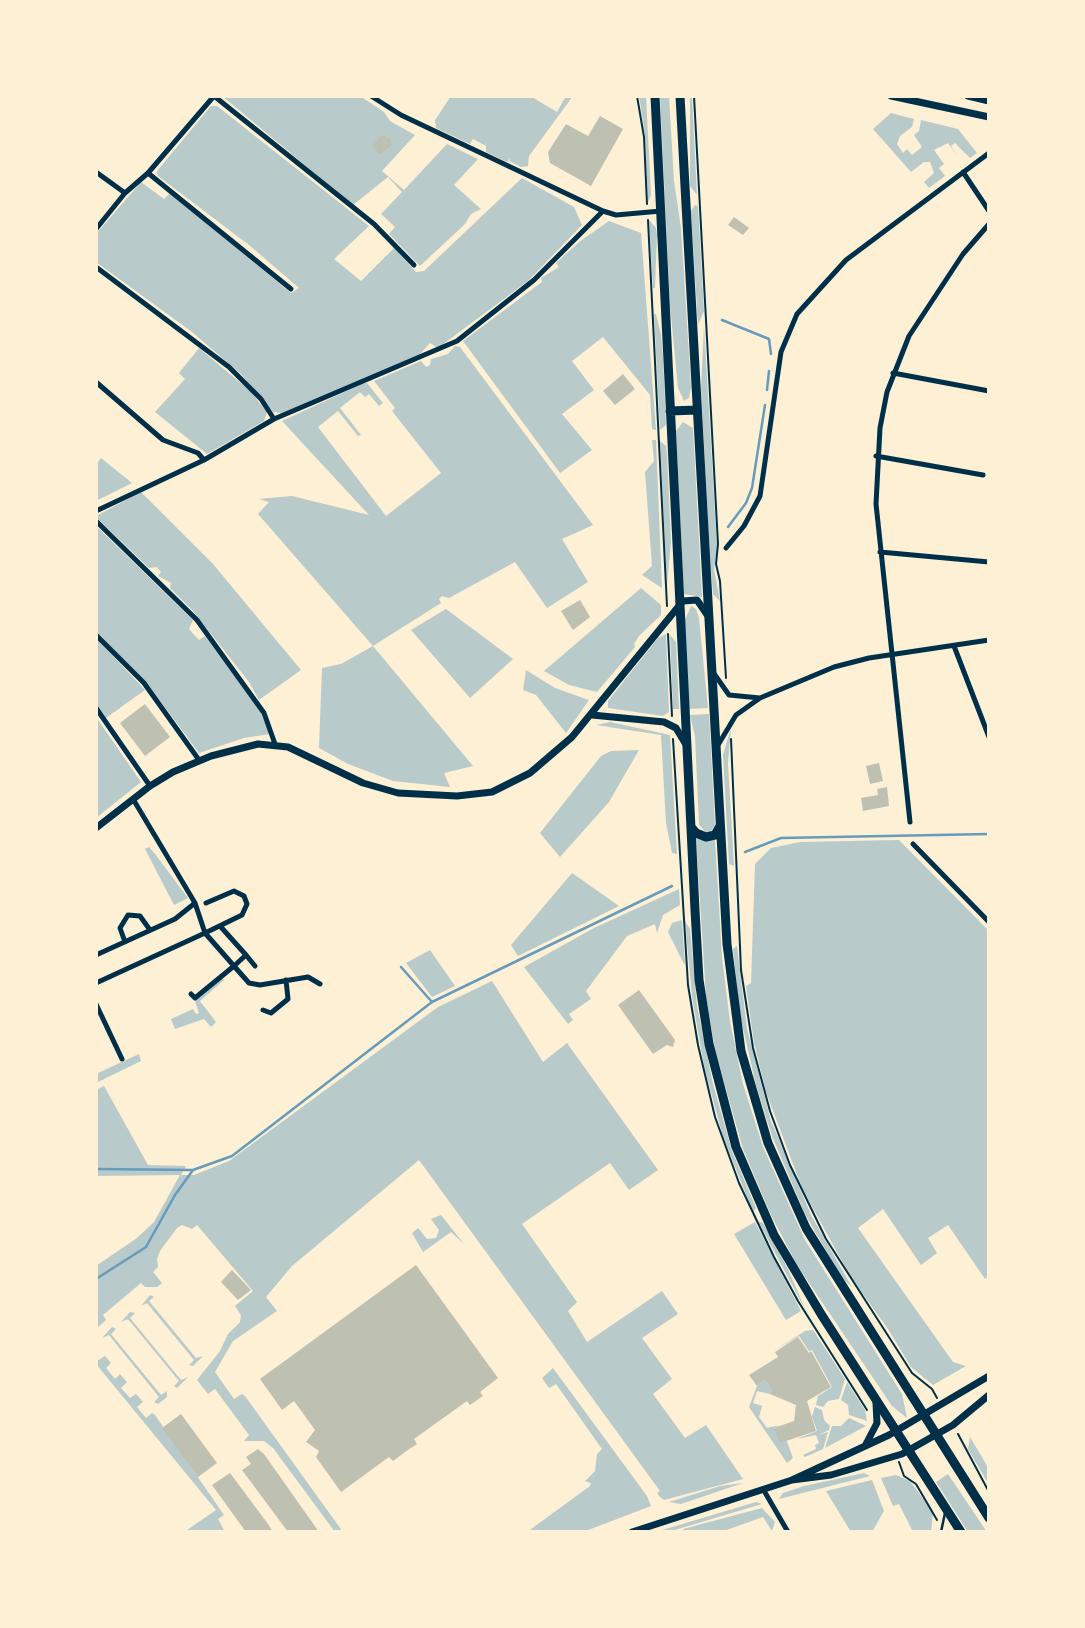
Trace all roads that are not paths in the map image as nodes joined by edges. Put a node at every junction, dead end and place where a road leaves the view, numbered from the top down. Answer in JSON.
{"nodes":[{"id":1,"x":214,"y":96,"type":"edge"},
{"id":2,"x":371,"y":96,"type":"edge"},
{"id":3,"x":655,"y":96,"type":"edge"},
{"id":4,"x":680,"y":96,"type":"edge"},
{"id":5,"x":891,"y":96,"type":"edge"},
{"id":6,"x":968,"y":96,"type":"edge"},
{"id":7,"x":989,"y":101,"type":"edge"},
{"id":8,"x":984,"y":116,"type":"edge"},
{"id":9,"x":989,"y":122,"type":"edge"},
{"id":10,"x":989,"y":153,"type":"edge"},
{"id":11,"x":96,"y":172,"type":"edge"},
{"id":12,"x":963,"y":172,"type":"junction"},
{"id":13,"x":148,"y":173,"type":"junction"},
{"id":14,"x":125,"y":192,"type":"junction"},
{"id":15,"x":603,"y":211,"type":"junction"},
{"id":16,"x":661,"y":211,"type":"junction"},
{"id":17,"x":989,"y":211,"type":"edge"},
{"id":18,"x":989,"y":224,"type":"edge"},
{"id":19,"x":96,"y":229,"type":"edge"},
{"id":20,"x":414,"y":265,"type":"dead end"},
{"id":21,"x":96,"y":267,"type":"edge"},
{"id":22,"x":291,"y":289,"type":"dead end"},
{"id":23,"x":893,"y":373,"type":"junction"},
{"id":24,"x":96,"y":382,"type":"edge"},
{"id":25,"x":989,"y":391,"type":"edge"},
{"id":26,"x":697,"y":410,"type":"junction"},
{"id":27,"x":670,"y":411,"type":"junction"},
{"id":28,"x":274,"y":419,"type":"junction"},
{"id":29,"x":876,"y":456,"type":"junction"},
{"id":30,"x":204,"y":460,"type":"junction"},
{"id":31,"x":983,"y":475,"type":"dead end"},
{"id":32,"x":96,"y":511,"type":"edge"},
{"id":33,"x":96,"y":521,"type":"edge"},
{"id":34,"x":726,"y":548,"type":"dead end"},
{"id":35,"x":880,"y":552,"type":"junction"},
{"id":36,"x":989,"y":562,"type":"edge"},
{"id":37,"x":679,"y":606,"type":"junction"},
{"id":38,"x":709,"y":616,"type":"junction"},
{"id":39,"x":96,"y":635,"type":"edge"},
{"id":40,"x":989,"y":640,"type":"edge"},
{"id":41,"x":954,"y":646,"type":"junction"},
{"id":42,"x":891,"y":655,"type":"junction"},
{"id":43,"x":712,"y":669,"type":"junction"},
{"id":44,"x":760,"y":698,"type":"junction"},
{"id":45,"x":96,"y":708,"type":"edge"},
{"id":46,"x":592,"y":715,"type":"junction"},
{"id":47,"x":989,"y":737,"type":"edge"},
{"id":48,"x":275,"y":744,"type":"junction"},
{"id":49,"x":686,"y":747,"type":"junction"},
{"id":50,"x":716,"y":748,"type":"junction"},
{"id":51,"x":199,"y":760,"type":"junction"},
{"id":52,"x":150,"y":786,"type":"junction"},
{"id":53,"x":133,"y":799,"type":"junction"},
{"id":54,"x":910,"y":822,"type":"dead end"},
{"id":55,"x":721,"y":824,"type":"junction"},
{"id":56,"x":690,"y":825,"type":"junction"},
{"id":57,"x":96,"y":828,"type":"edge"},
{"id":58,"x":914,"y":844,"type":"dead end"},
{"id":59,"x":195,"y":903,"type":"junction"},
{"id":60,"x":206,"y":904,"type":"dead end"},
{"id":61,"x":989,"y":922,"type":"edge"},
{"id":62,"x":220,"y":926,"type":"junction"},
{"id":63,"x":150,"y":930,"type":"junction"},
{"id":64,"x":205,"y":933,"type":"junction"},
{"id":65,"x":125,"y":942,"type":"junction"},
{"id":66,"x":96,"y":955,"type":"edge"},
{"id":67,"x":246,"y":955,"type":"junction"},
{"id":68,"x":234,"y":966,"type":"junction"},
{"id":69,"x":255,"y":966,"type":"dead end"},
{"id":70,"x":286,"y":980,"type":"junction"},
{"id":71,"x":96,"y":983,"type":"edge"},
{"id":72,"x":320,"y":984,"type":"dead end"},
{"id":73,"x":191,"y":994,"type":"dead end"},
{"id":74,"x":96,"y":1004,"type":"edge"},
{"id":75,"x":262,"y":1010,"type":"dead end"},
{"id":76,"x":122,"y":1059,"type":"dead end"},
{"id":77,"x":989,"y":1376,"type":"edge"},
{"id":78,"x":989,"y":1395,"type":"edge"},
{"id":79,"x":874,"y":1397,"type":"junction"},
{"id":80,"x":922,"y":1415,"type":"junction"},
{"id":81,"x":897,"y":1431,"type":"junction"},
{"id":82,"x":936,"y":1436,"type":"junction"},
{"id":83,"x":857,"y":1450,"type":"junction"},
{"id":84,"x":910,"y":1450,"type":"junction"},
{"id":85,"x":792,"y":1480,"type":"junction"},
{"id":86,"x":763,"y":1489,"type":"junction"},
{"id":87,"x":943,"y":1503,"type":"junction"},
{"id":88,"x":989,"y":1518,"type":"edge"},
{"id":89,"x":632,"y":1532,"type":"edge"},
{"id":90,"x":788,"y":1532,"type":"edge"},
{"id":91,"x":941,"y":1532,"type":"edge"},
{"id":92,"x":961,"y":1532,"type":"edge"}],
"edges":[{"from":1,"to":13,"type":"street"},
{"from":1,"to":20,"type":"street"},
{"from":2,"to":15,"type":"street"},
{"from":3,"to":16,"type":"main road"},
{"from":4,"to":26,"type":"main road"},
{"from":5,"to":8,"type":"street"},
{"from":6,"to":7,"type":"street"},
{"from":8,"to":9,"type":"street"},
{"from":10,"to":12,"type":"street"},
{"from":11,"to":14,"type":"street"},
{"from":12,"to":17,"type":"street"},
{"from":12,"to":34,"type":"street"},
{"from":13,"to":14,"type":"street"},
{"from":13,"to":22,"type":"street"},
{"from":14,"to":19,"type":"street"},
{"from":15,"to":16,"type":"street"},
{"from":15,"to":28,"type":"street"},
{"from":16,"to":27,"type":"main road"},
{"from":18,"to":23,"type":"street"},
{"from":21,"to":28,"type":"street"},
{"from":23,"to":25,"type":"street"},
{"from":23,"to":29,"type":"street"},
{"from":24,"to":30,"type":"street"},
{"from":26,"to":27,"type":"main road"},
{"from":26,"to":38,"type":"main road"},
{"from":27,"to":37,"type":"main road"},
{"from":28,"to":30,"type":"street"},
{"from":29,"to":31,"type":"street"},
{"from":29,"to":35,"type":"street"},
{"from":30,"to":32,"type":"street"},
{"from":33,"to":48,"type":"street"},
{"from":35,"to":36,"type":"street"},
{"from":35,"to":42,"type":"street"},
{"from":37,"to":38,"type":"street"},
{"from":37,"to":46,"type":"street"},
{"from":37,"to":49,"type":"main road"},
{"from":38,"to":43,"type":"main road"},
{"from":39,"to":51,"type":"street"},
{"from":40,"to":41,"type":"street"},
{"from":41,"to":42,"type":"street"},
{"from":41,"to":47,"type":"street"},
{"from":42,"to":44,"type":"street"},
{"from":42,"to":54,"type":"street"},
{"from":43,"to":44,"type":"street"},
{"from":43,"to":50,"type":"main road"},
{"from":44,"to":50,"type":"street"},
{"from":45,"to":52,"type":"street"},
{"from":46,"to":48,"type":"street"},
{"from":46,"to":49,"type":"street"},
{"from":48,"to":51,"type":"street"},
{"from":49,"to":56,"type":"main road"},
{"from":50,"to":55,"type":"main road"},
{"from":51,"to":52,"type":"street"},
{"from":52,"to":53,"type":"street"},
{"from":53,"to":57,"type":"street"},
{"from":53,"to":59,"type":"street"},
{"from":55,"to":56,"type":"main road"},
{"from":55,"to":80,"type":"main road"},
{"from":56,"to":79,"type":"main road"},
{"from":58,"to":61,"type":"street"},
{"from":59,"to":63,"type":"street"},
{"from":59,"to":64,"type":"street"},
{"from":60,"to":62,"type":"street"},
{"from":62,"to":64,"type":"street"},
{"from":62,"to":67,"type":"street"},
{"from":63,"to":65,"type":"street"},
{"from":63,"to":65,"type":"street"},
{"from":64,"to":68,"type":"street"},
{"from":64,"to":71,"type":"street"},
{"from":65,"to":66,"type":"street"},
{"from":67,"to":68,"type":"street"},
{"from":67,"to":69,"type":"street"},
{"from":68,"to":70,"type":"street"},
{"from":68,"to":73,"type":"street"},
{"from":70,"to":72,"type":"street"},
{"from":70,"to":75,"type":"street"},
{"from":74,"to":76,"type":"street"},
{"from":77,"to":80,"type":"street"},
{"from":78,"to":82,"type":"street"},
{"from":79,"to":81,"type":"main road"},
{"from":79,"to":83,"type":"street"},
{"from":80,"to":81,"type":"street"},
{"from":80,"to":82,"type":"main road"},
{"from":81,"to":83,"type":"street"},
{"from":81,"to":84,"type":"main road"},
{"from":82,"to":84,"type":"street"},
{"from":82,"to":88,"type":"main road"},
{"from":83,"to":85,"type":"street"},
{"from":84,"to":85,"type":"street"},
{"from":84,"to":87,"type":"main road"},
{"from":85,"to":86,"type":"street"},
{"from":86,"to":89,"type":"street"},
{"from":86,"to":90,"type":"street"},
{"from":87,"to":91,"type":"lane"},
{"from":87,"to":92,"type":"main road"}]}
